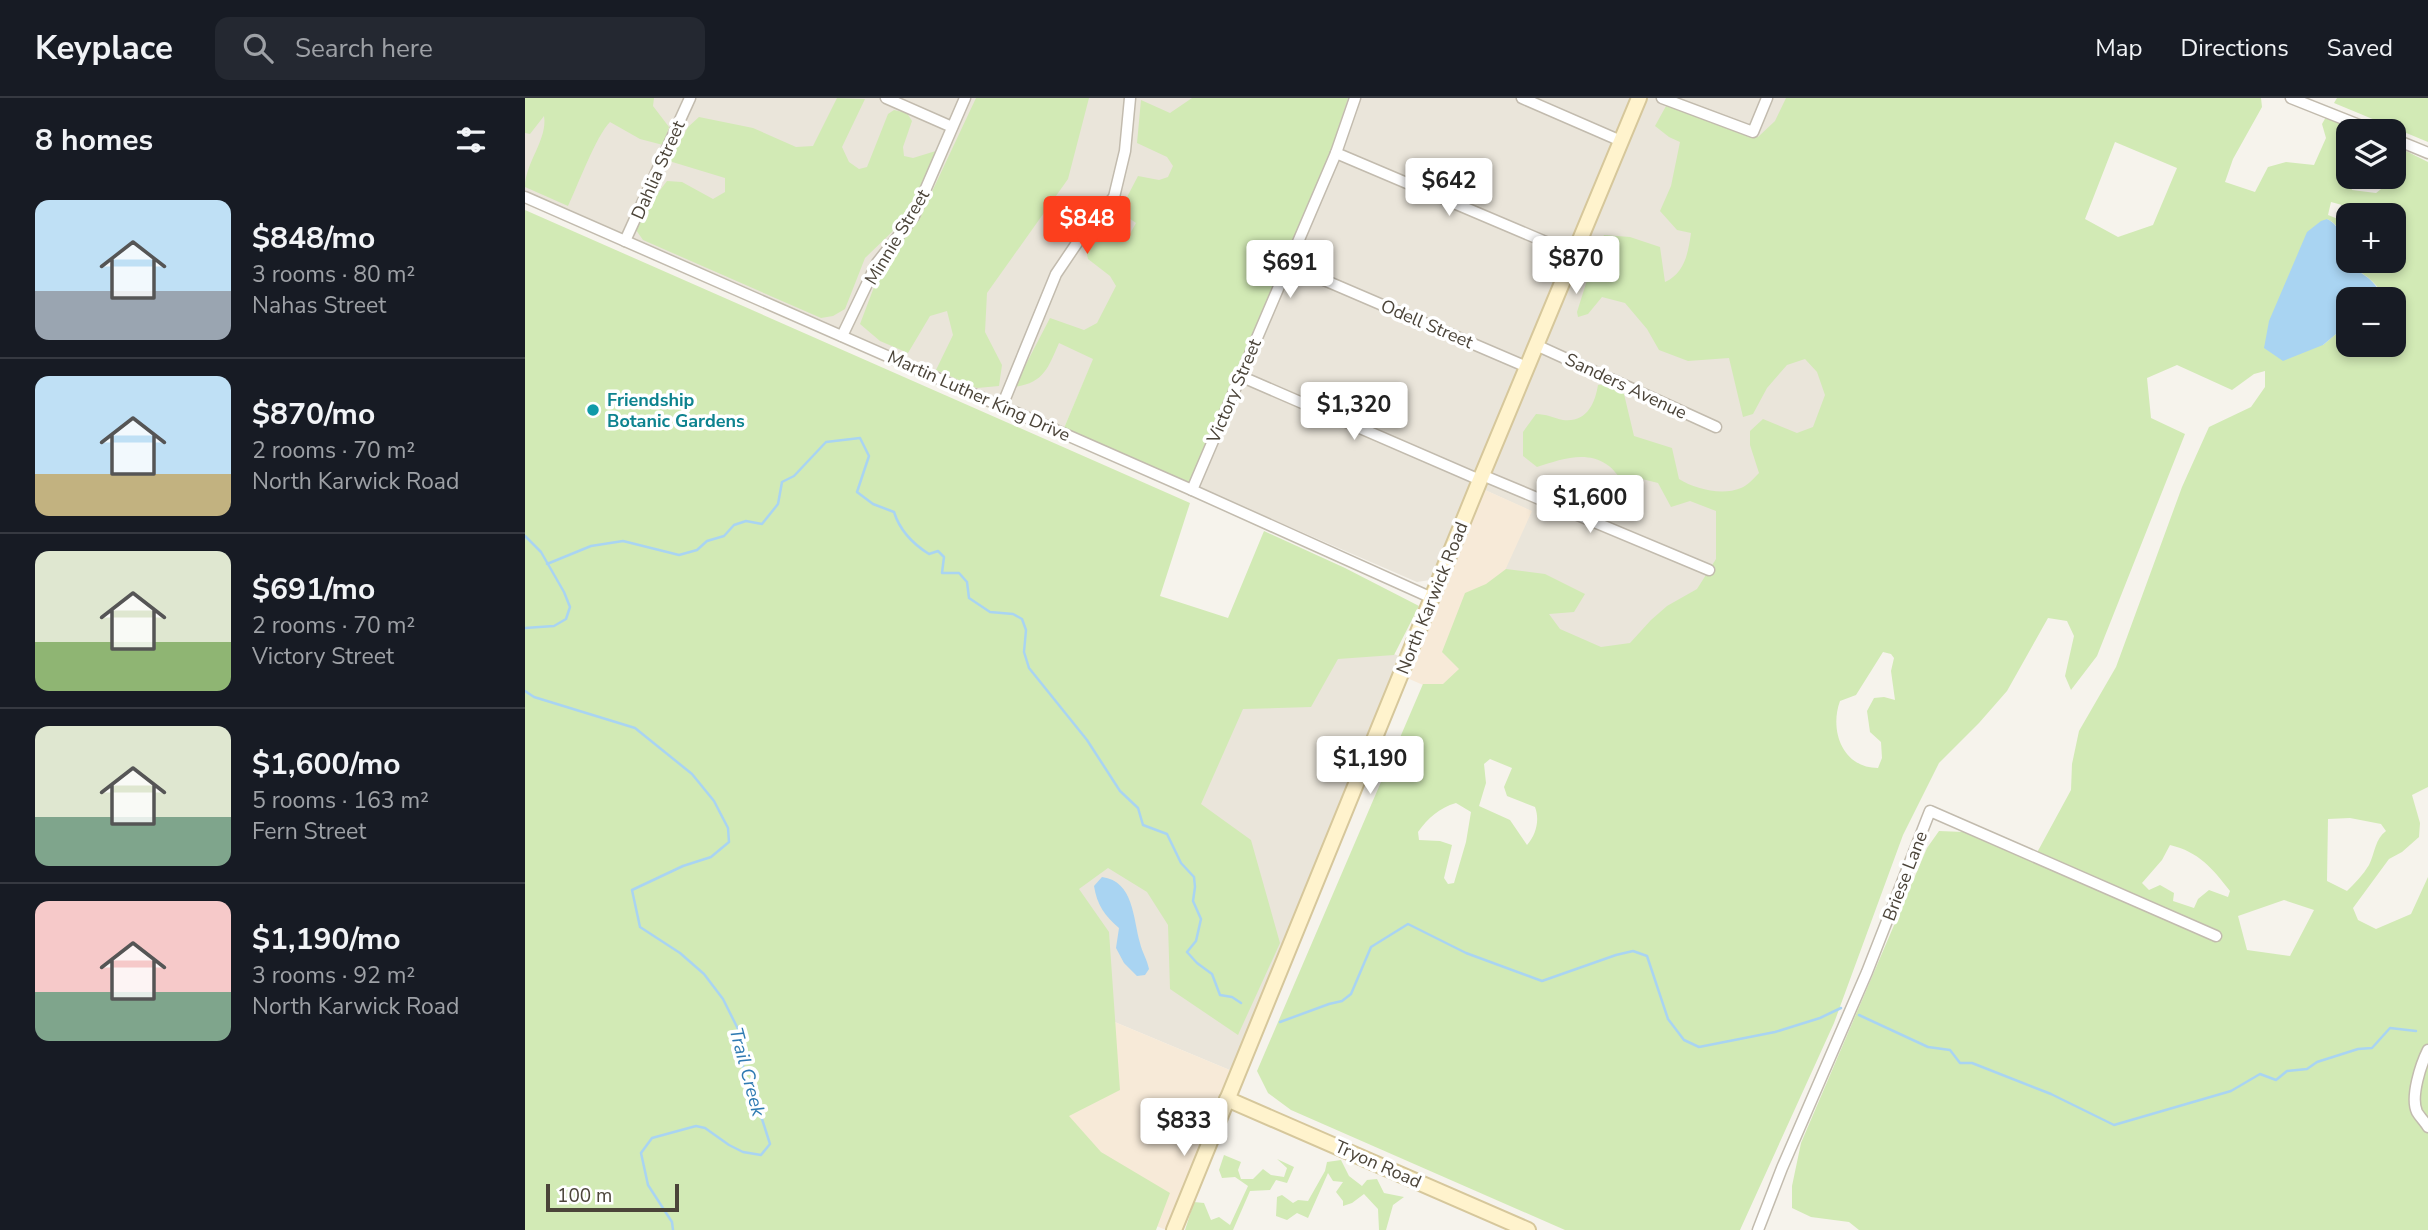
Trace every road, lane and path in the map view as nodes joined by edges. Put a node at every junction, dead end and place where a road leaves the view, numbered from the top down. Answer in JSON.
{"nodes":[{"id":1,"x":690,"y":98,"type":"edge"},
{"id":2,"x":886,"y":98,"type":"edge"},
{"id":3,"x":965,"y":98,"type":"edge"},
{"id":4,"x":1130,"y":98,"type":"edge"},
{"id":5,"x":1356,"y":98,"type":"edge"},
{"id":6,"x":1522,"y":98,"type":"edge"},
{"id":7,"x":1639,"y":98,"type":"edge"},
{"id":8,"x":1662,"y":98,"type":"edge"},
{"id":9,"x":1767,"y":98,"type":"edge"},
{"id":10,"x":2291,"y":98,"type":"edge"},
{"id":11,"x":2344,"y":119,"type":"edge"},
{"id":12,"x":952,"y":127,"type":"junction"},
{"id":13,"x":1621,"y":141,"type":"junction"},
{"id":14,"x":2406,"y":144,"type":"edge"},
{"id":15,"x":1336,"y":153,"type":"junction"},
{"id":16,"x":2428,"y":153,"type":"edge"},
{"id":17,"x":525,"y":197,"type":"edge"},
{"id":18,"x":625,"y":241,"type":"junction"},
{"id":19,"x":1574,"y":254,"type":"junction"},
{"id":20,"x":1289,"y":265,"type":"junction"},
{"id":21,"x":842,"y":336,"type":"junction"},
{"id":22,"x":1537,"y":345,"type":"junction"},
{"id":23,"x":1527,"y":367,"type":"junction"},
{"id":24,"x":1240,"y":376,"type":"junction"},
{"id":25,"x":1002,"y":406,"type":"junction"},
{"id":26,"x":1716,"y":427,"type":"dead end"},
{"id":27,"x":1481,"y":477,"type":"junction"},
{"id":28,"x":1192,"y":490,"type":"junction"},
{"id":29,"x":1709,"y":570,"type":"dead end"},
{"id":30,"x":1432,"y":598,"type":"junction"},
{"id":31,"x":2217,"y":936,"type":"dead end"},
{"id":32,"x":2428,"y":1050,"type":"edge"},
{"id":33,"x":1227,"y":1099,"type":"junction"},
{"id":34,"x":2428,"y":1126,"type":"edge"},
{"id":35,"x":1174,"y":1230,"type":"edge"},
{"id":36,"x":1528,"y":1230,"type":"edge"},
{"id":37,"x":1758,"y":1230,"type":"edge"}],
"edges":[{"from":1,"to":18,"type":"street","name":"Dahlia Street"},
{"from":2,"to":12,"type":"street"},
{"from":3,"to":12,"type":"street","name":"Minnie Street"},
{"from":4,"to":25,"type":"street"},
{"from":5,"to":15,"type":"street","name":"Victory Street"},
{"from":6,"to":13,"type":"street"},
{"from":7,"to":13,"type":"street","name":"North Karwick Road"},
{"from":8,"to":9,"type":"street"},
{"from":10,"to":11,"type":"street"},
{"from":12,"to":21,"type":"street","name":"Minnie Street"},
{"from":13,"to":19,"type":"street","name":"North Karwick Road"},
{"from":14,"to":16,"type":"street"},
{"from":15,"to":19,"type":"street"},
{"from":15,"to":20,"type":"street","name":"Victory Street"},
{"from":17,"to":18,"type":"street","name":"Martin Luther King Drive"},
{"from":18,"to":21,"type":"street","name":"Martin Luther King Drive"},
{"from":19,"to":22,"type":"street","name":"North Karwick Road"},
{"from":20,"to":23,"type":"street","name":"Odell Street"},
{"from":20,"to":24,"type":"street","name":"Victory Street"},
{"from":21,"to":25,"type":"street","name":"Martin Luther King Drive"},
{"from":22,"to":23,"type":"street","name":"North Karwick Road"},
{"from":22,"to":26,"type":"street","name":"Sanders Avenue"},
{"from":23,"to":27,"type":"street","name":"North Karwick Road"},
{"from":24,"to":27,"type":"street"},
{"from":24,"to":28,"type":"street","name":"Victory Street"},
{"from":25,"to":28,"type":"street","name":"Martin Luther King Drive"},
{"from":27,"to":29,"type":"street"},
{"from":27,"to":30,"type":"street","name":"North Karwick Road"},
{"from":28,"to":30,"type":"street","name":"Martin Luther King Drive"},
{"from":30,"to":33,"type":"street","name":"North Karwick Road"},
{"from":31,"to":37,"type":"street","name":"Briese Lane"},
{"from":32,"to":34,"type":"street"},
{"from":33,"to":35,"type":"street","name":"North Karwick Road"},
{"from":33,"to":36,"type":"street","name":"Tryon Road"}]}
